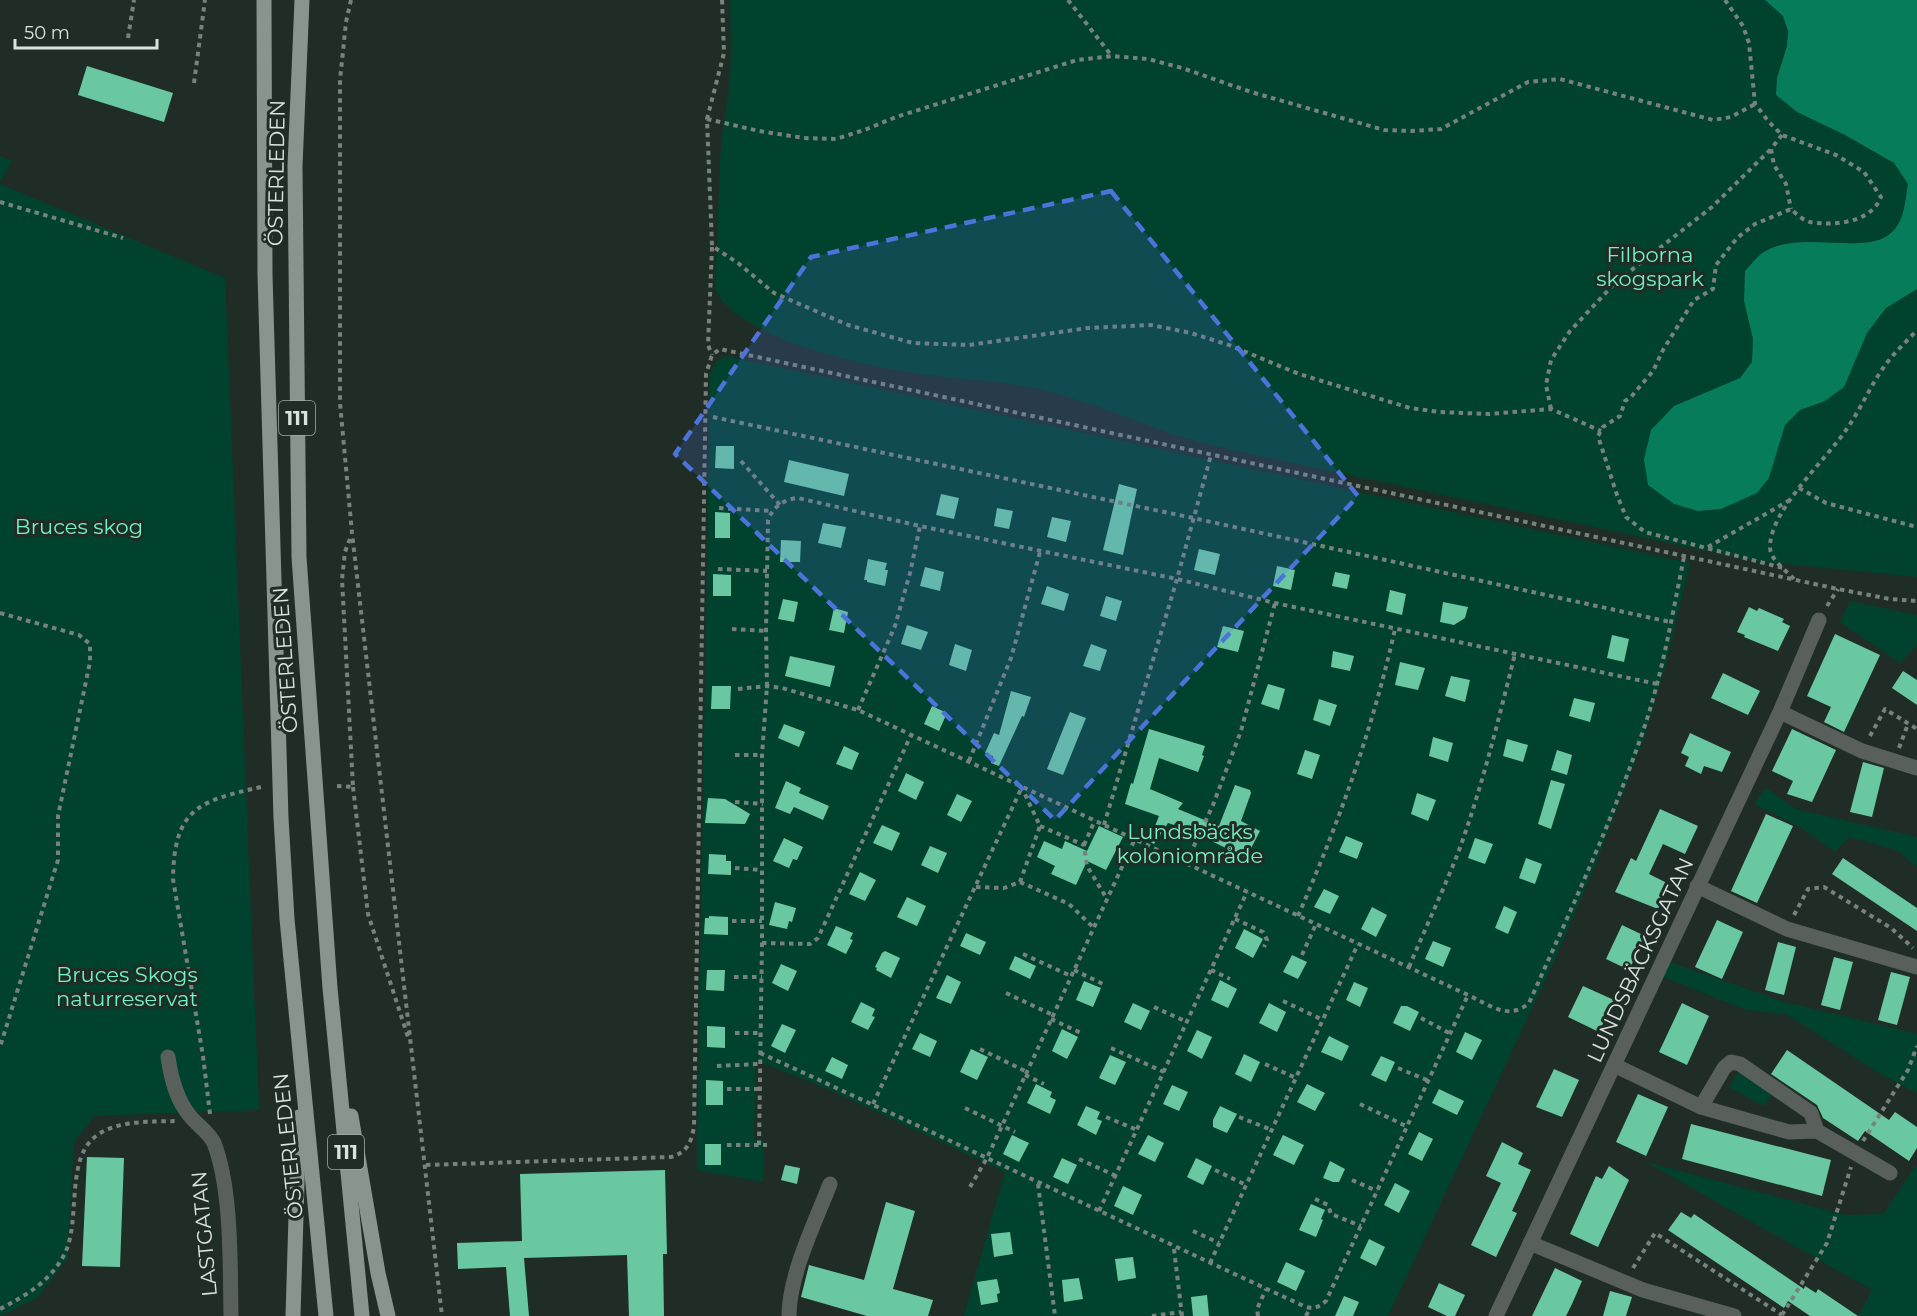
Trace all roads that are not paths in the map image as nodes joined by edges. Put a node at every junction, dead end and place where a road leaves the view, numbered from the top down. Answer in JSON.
{"nodes":[{"id":1,"x":264,"y":0,"type":"edge"},
{"id":2,"x":302,"y":0,"type":"edge"},
{"id":3,"x":1819,"y":620,"type":"dead end"},
{"id":4,"x":1780,"y":712,"type":"junction"},
{"id":5,"x":1917,"y":768,"type":"edge"},
{"id":6,"x":1697,"y":886,"type":"junction"},
{"id":7,"x":1917,"y":968,"type":"edge"},
{"id":8,"x":330,"y":988,"type":"junction"},
{"id":9,"x":300,"y":1054,"type":"junction"},
{"id":10,"x":168,"y":1057,"type":"dead end"},
{"id":11,"x":1614,"y":1065,"type":"junction"},
{"id":12,"x":1701,"y":1107,"type":"junction"},
{"id":13,"x":1817,"y":1131,"type":"junction"},
{"id":14,"x":1890,"y":1173,"type":"dead end"},
{"id":15,"x":830,"y":1184,"type":"dead end"},
{"id":16,"x":1530,"y":1243,"type":"junction"},
{"id":17,"x":231,"y":1316,"type":"edge"},
{"id":18,"x":293,"y":1316,"type":"edge"},
{"id":19,"x":326,"y":1316,"type":"edge"},
{"id":20,"x":362,"y":1316,"type":"edge"},
{"id":21,"x":388,"y":1316,"type":"edge"},
{"id":22,"x":789,"y":1316,"type":"edge"},
{"id":23,"x":1496,"y":1316,"type":"edge"},
{"id":24,"x":1734,"y":1316,"type":"edge"}],
"edges":[{"from":1,"to":9,"type":"main road","name":"ÖSTERLEDEN","number":"111"},
{"from":2,"to":8,"type":"main road","name":"ÖSTERLEDEN","number":"111"},
{"from":3,"to":4,"type":"street","name":"LUNDSBÄCKSGATAN"},
{"from":4,"to":5,"type":"street"},
{"from":4,"to":6,"type":"street","name":"LUNDSBÄCKSGATAN"},
{"from":6,"to":7,"type":"street"},
{"from":6,"to":11,"type":"street","name":"LUNDSBÄCKSGATAN"},
{"from":8,"to":20,"type":"main road","name":"ÖSTERLEDEN","number":"111"},
{"from":8,"to":21,"type":"main road"},
{"from":9,"to":18,"type":"main road"},
{"from":9,"to":19,"type":"main road","name":"ÖSTERLEDEN","number":"111"},
{"from":10,"to":17,"type":"street","name":"LASTGATAN"},
{"from":11,"to":12,"type":"street"},
{"from":11,"to":16,"type":"street","name":"LUNDSBÄCKSGATAN"},
{"from":12,"to":13,"type":"street"},
{"from":12,"to":13,"type":"street"},
{"from":13,"to":14,"type":"street"},
{"from":15,"to":22,"type":"street"},
{"from":16,"to":23,"type":"street","name":"LUNDSBÄCKSGATAN"},
{"from":16,"to":24,"type":"street"}]}
